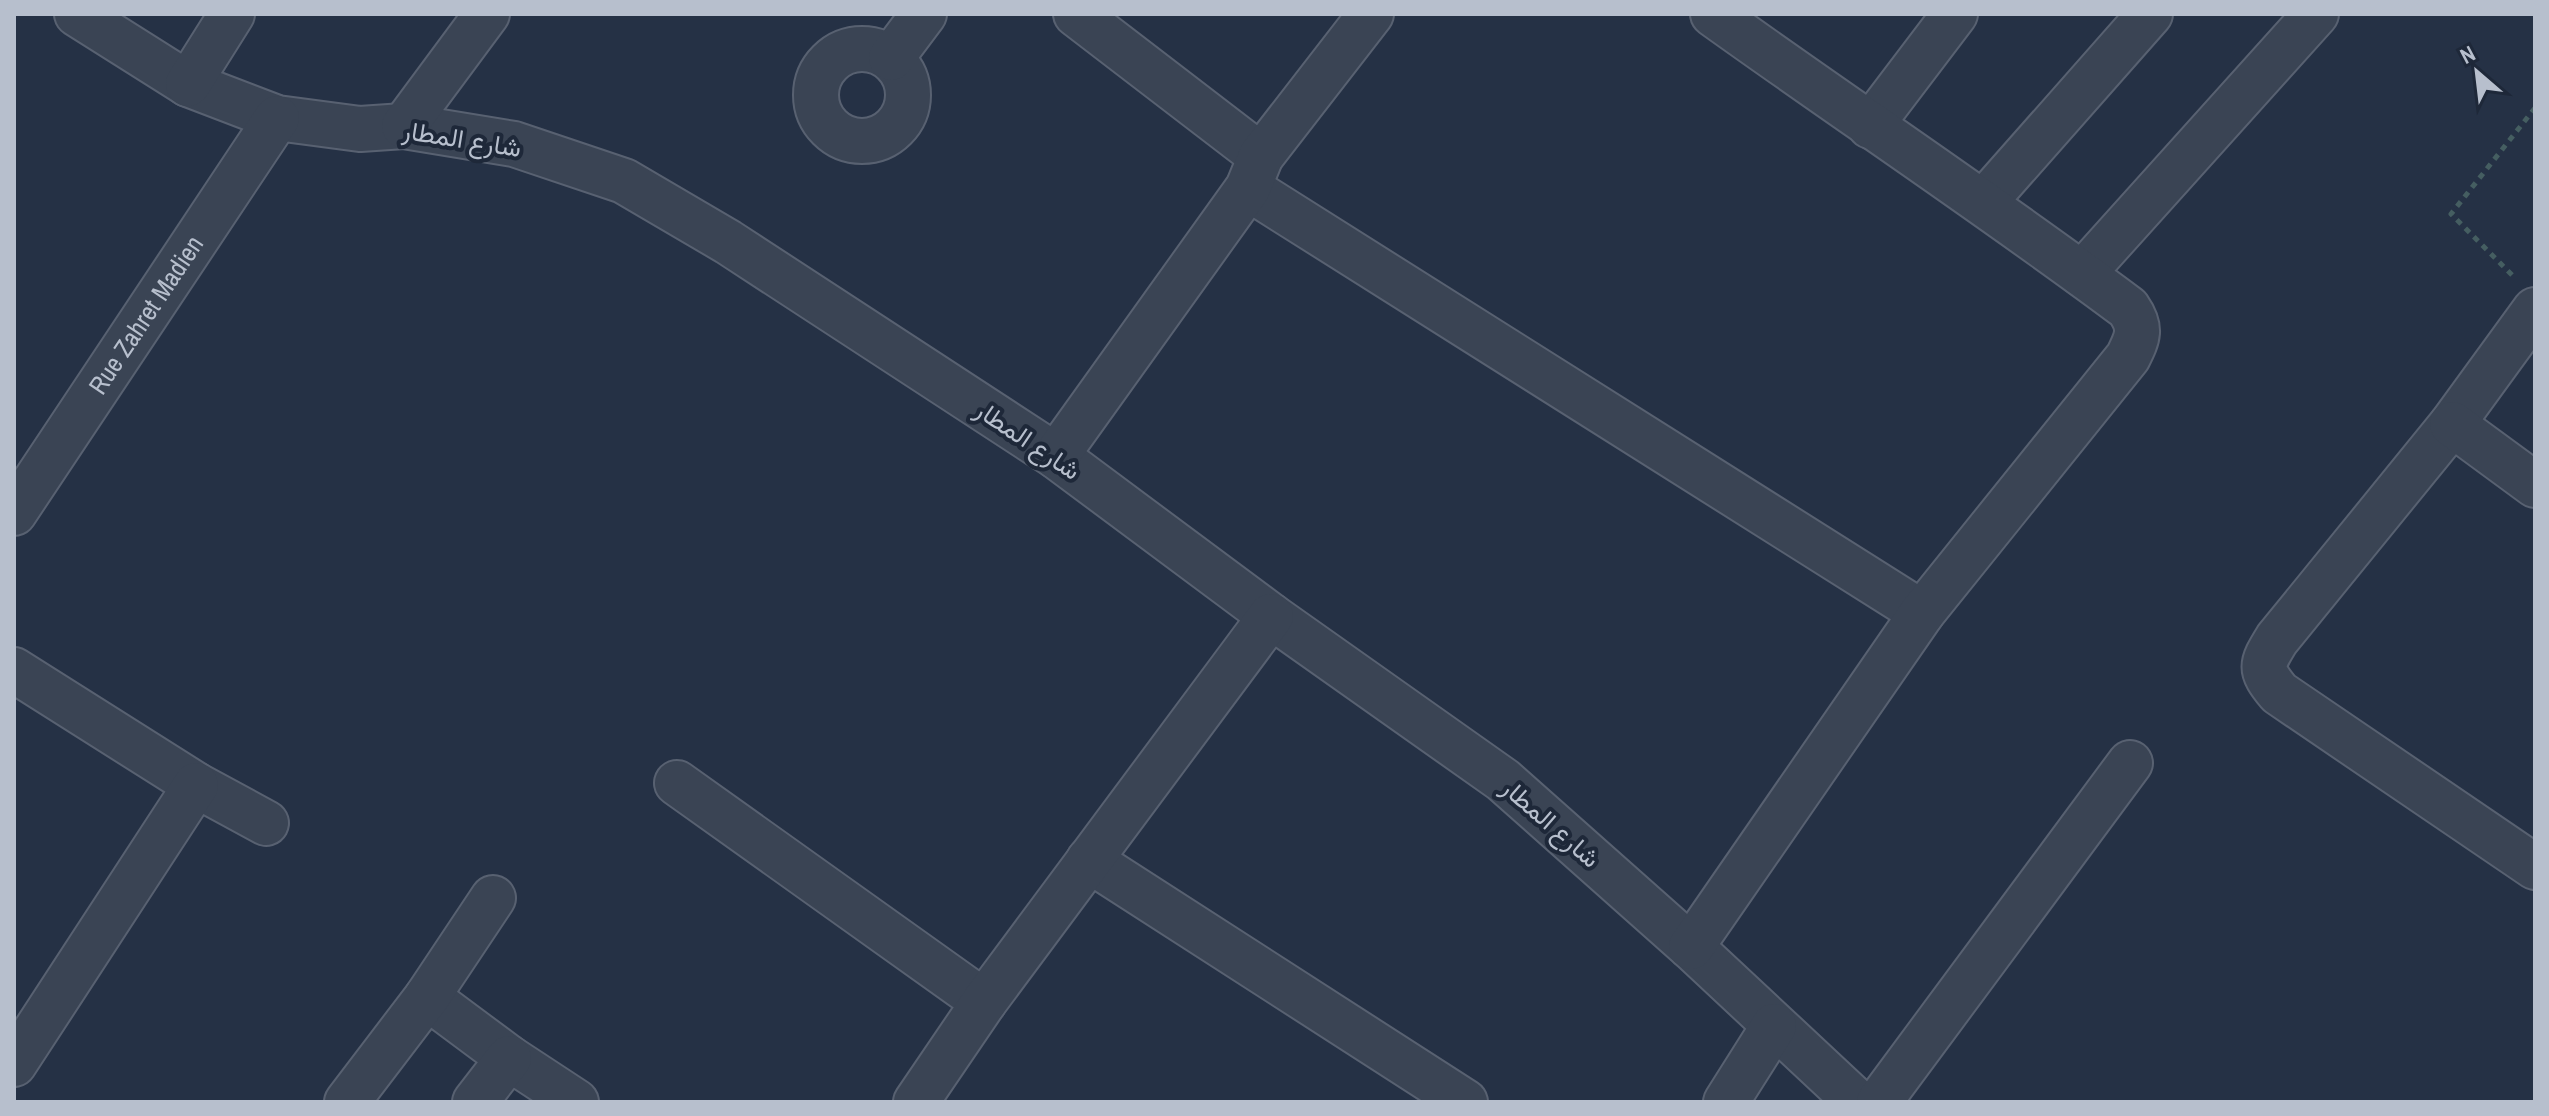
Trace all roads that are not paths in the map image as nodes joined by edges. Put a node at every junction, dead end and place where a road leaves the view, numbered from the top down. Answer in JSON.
{"nodes":[{"id":1,"x":77,"y":14,"type":"edge"},
{"id":2,"x":232,"y":14,"type":"edge"},
{"id":3,"x":487,"y":14,"type":"edge"},
{"id":4,"x":924,"y":14,"type":"edge"},
{"id":5,"x":1076,"y":14,"type":"edge"},
{"id":6,"x":1371,"y":14,"type":"edge"},
{"id":7,"x":1713,"y":14,"type":"edge"},
{"id":8,"x":1955,"y":14,"type":"edge"},
{"id":9,"x":2150,"y":14,"type":"edge"},
{"id":10,"x":2316,"y":14,"type":"edge"},
{"id":11,"x":891,"y":58,"type":"dead end"},
{"id":12,"x":188,"y":84,"type":"junction"},
{"id":13,"x":277,"y":118,"type":"junction"},
{"id":14,"x":404,"y":126,"type":"junction"},
{"id":15,"x":1870,"y":126,"type":"junction"},
{"id":16,"x":1254,"y":172,"type":"junction"},
{"id":17,"x":1984,"y":202,"type":"junction"},
{"id":18,"x":2082,"y":274,"type":"junction"},
{"id":19,"x":2524,"y":294,"type":"edge"},
{"id":20,"x":2452,"y":424,"type":"junction"},
{"id":21,"x":1056,"y":456,"type":"junction"},
{"id":22,"x":2535,"y":485,"type":"edge"},
{"id":23,"x":14,"y":513,"type":"edge"},
{"id":24,"x":1922,"y":613,"type":"junction"},
{"id":25,"x":1271,"y":616,"type":"junction"},
{"id":26,"x":14,"y":670,"type":"edge"},
{"id":27,"x":2130,"y":763,"type":"dead end"},
{"id":28,"x":677,"y":783,"type":"dead end"},
{"id":29,"x":196,"y":785,"type":"junction"},
{"id":30,"x":266,"y":823,"type":"dead end"},
{"id":31,"x":1089,"y":860,"type":"junction"},
{"id":32,"x":2535,"y":867,"type":"edge"},
{"id":33,"x":493,"y":898,"type":"dead end"},
{"id":34,"x":1691,"y":947,"type":"junction"},
{"id":35,"x":427,"y":997,"type":"junction"},
{"id":36,"x":984,"y":1002,"type":"junction"},
{"id":37,"x":1774,"y":1026,"type":"junction"},
{"id":38,"x":509,"y":1058,"type":"junction"},
{"id":39,"x":14,"y":1064,"type":"edge"},
{"id":40,"x":1455,"y":1099,"type":"edge"},
{"id":41,"x":347,"y":1102,"type":"edge"},
{"id":42,"x":475,"y":1102,"type":"edge"},
{"id":43,"x":576,"y":1102,"type":"edge"},
{"id":44,"x":916,"y":1102,"type":"edge"},
{"id":45,"x":1726,"y":1102,"type":"edge"},
{"id":46,"x":1857,"y":1102,"type":"edge"},
{"id":47,"x":1879,"y":1102,"type":"edge"}],
"edges":[{"from":1,"to":12,"type":"street","name":"شارع المطار"},
{"from":2,"to":12,"type":"street"},
{"from":3,"to":14,"type":"street"},
{"from":4,"to":11,"type":"street"},
{"from":5,"to":16,"type":"street"},
{"from":6,"to":16,"type":"street"},
{"from":7,"to":15,"type":"street"},
{"from":8,"to":15,"type":"street"},
{"from":9,"to":17,"type":"street"},
{"from":10,"to":18,"type":"street"},
{"from":12,"to":13,"type":"street","name":"شارع المطار"},
{"from":13,"to":14,"type":"street","name":"شارع المطار"},
{"from":13,"to":23,"type":"street","name":"Rue Zahret Madien"},
{"from":14,"to":21,"type":"street","name":"شارع المطار"},
{"from":15,"to":17,"type":"street"},
{"from":16,"to":21,"type":"street"},
{"from":16,"to":24,"type":"street"},
{"from":17,"to":18,"type":"street"},
{"from":18,"to":24,"type":"street"},
{"from":19,"to":20,"type":"street"},
{"from":20,"to":22,"type":"street"},
{"from":20,"to":32,"type":"street"},
{"from":21,"to":25,"type":"street","name":"شارع المطار"},
{"from":24,"to":34,"type":"street"},
{"from":25,"to":31,"type":"street"},
{"from":25,"to":34,"type":"street","name":"شارع المطار"},
{"from":26,"to":29,"type":"street"},
{"from":27,"to":47,"type":"street"},
{"from":28,"to":36,"type":"street"},
{"from":29,"to":30,"type":"street"},
{"from":29,"to":39,"type":"street"},
{"from":31,"to":36,"type":"street"},
{"from":31,"to":40,"type":"street"},
{"from":33,"to":35,"type":"street"},
{"from":34,"to":37,"type":"street","name":"شارع المطار"},
{"from":35,"to":38,"type":"street"},
{"from":35,"to":41,"type":"street"},
{"from":36,"to":44,"type":"street"},
{"from":37,"to":45,"type":"street"},
{"from":37,"to":46,"type":"street","name":"شارع المطار"},
{"from":38,"to":42,"type":"street"},
{"from":38,"to":43,"type":"street"}]}
